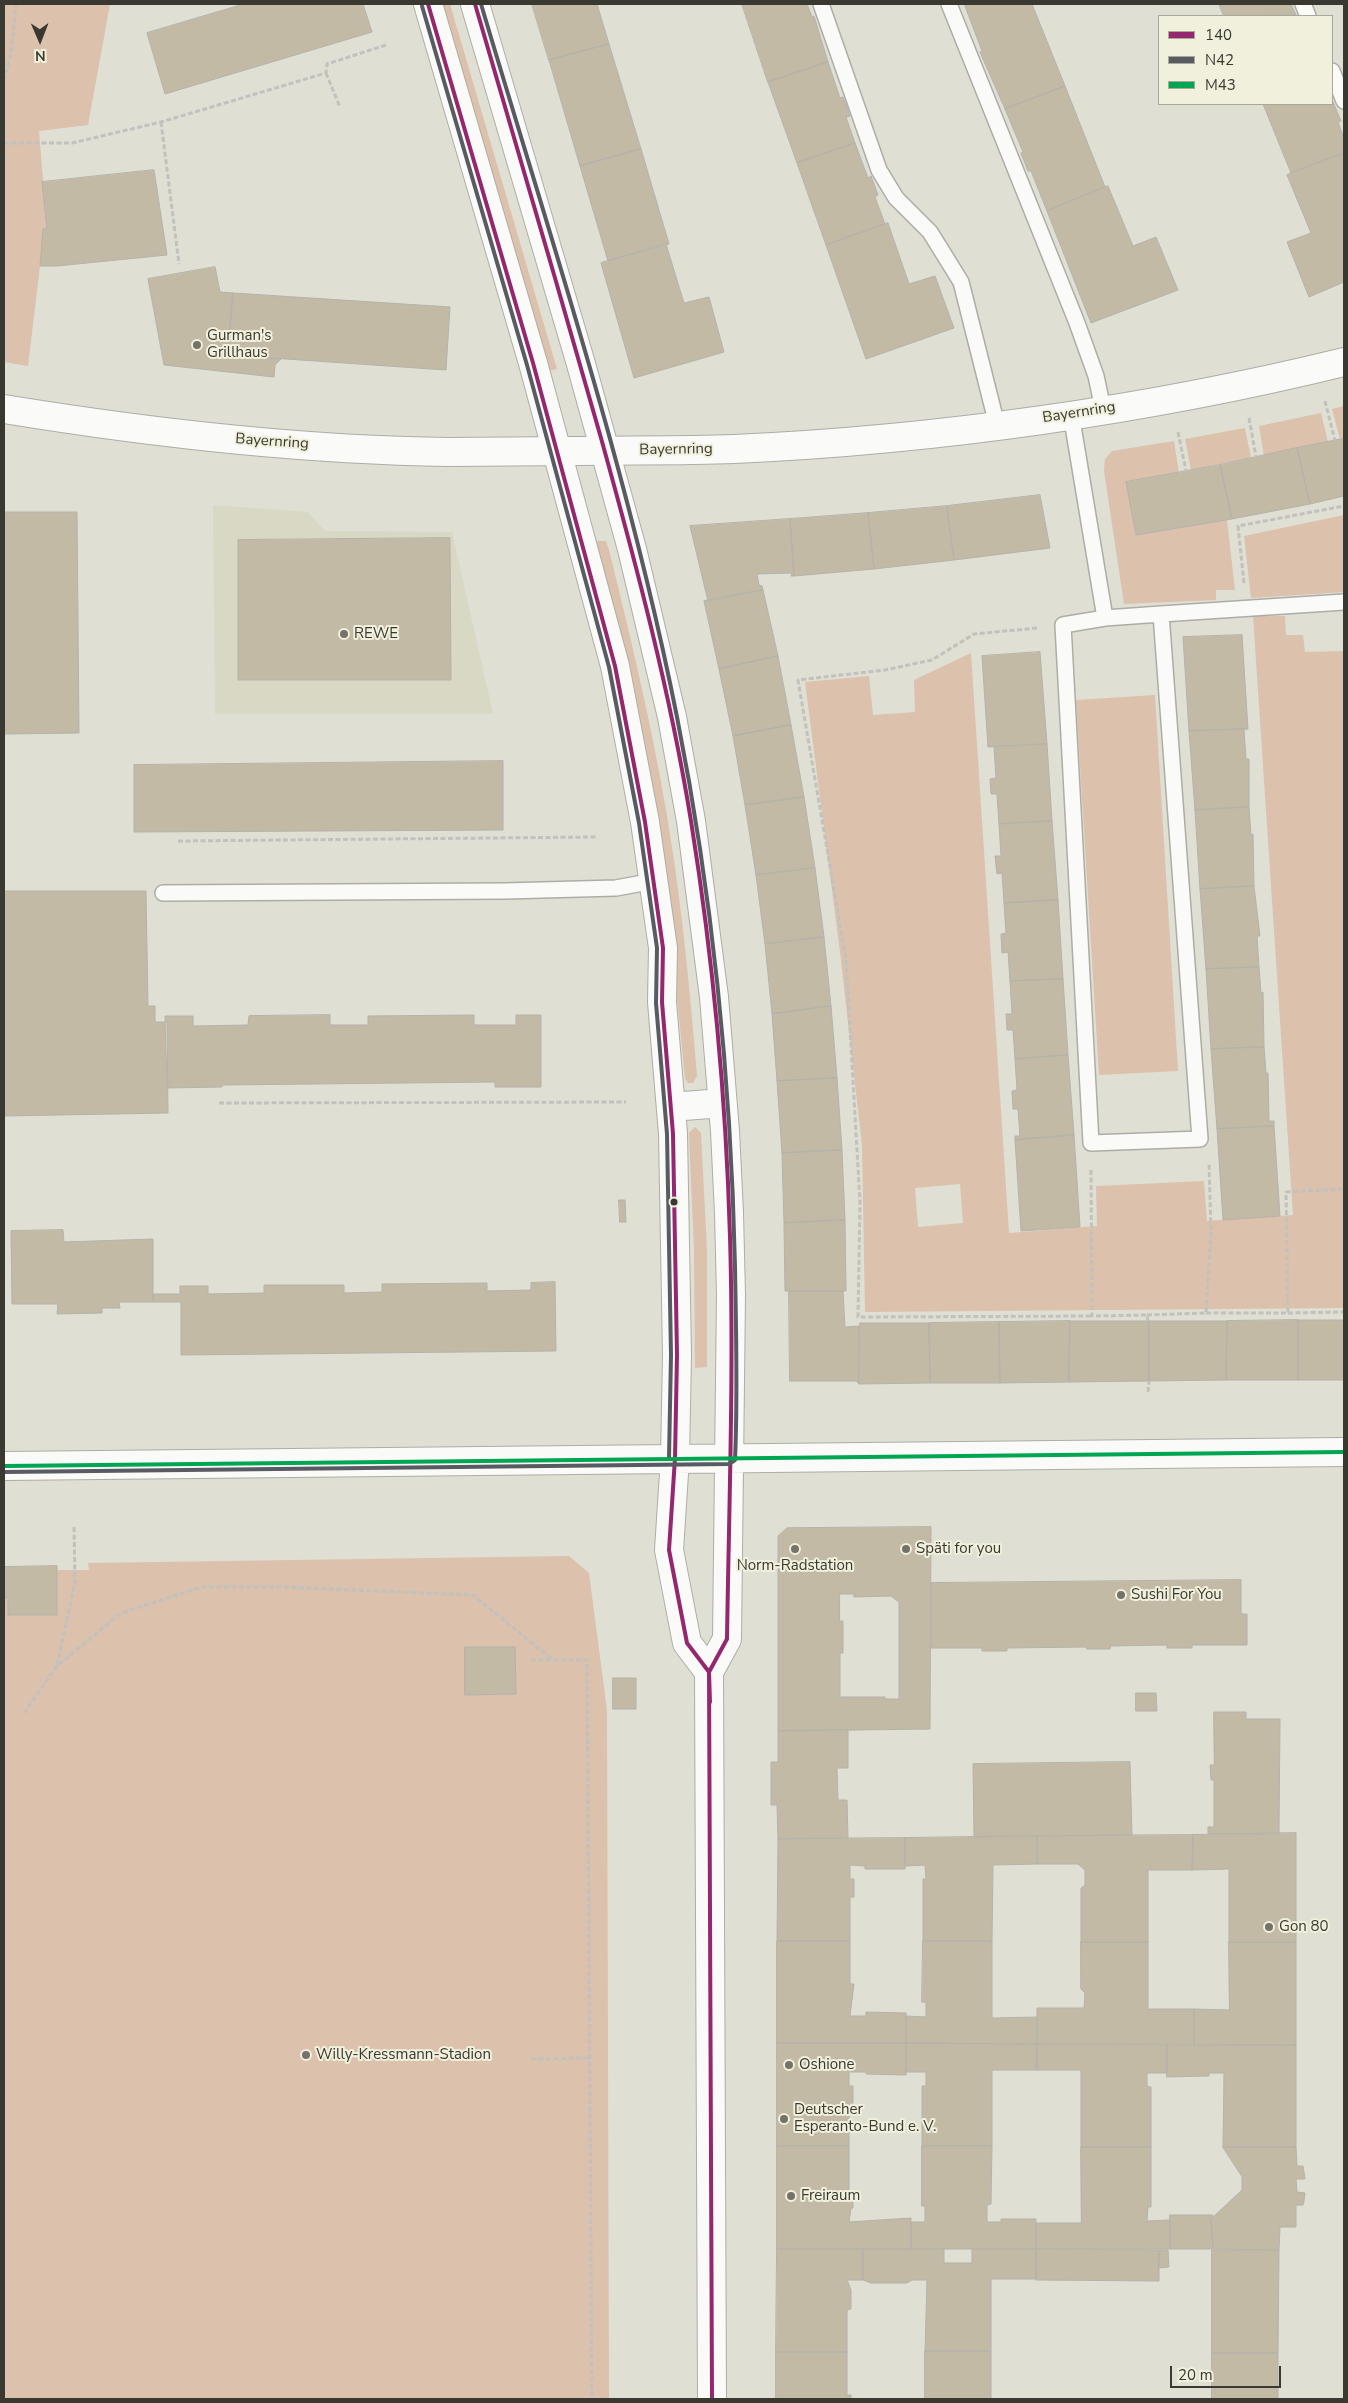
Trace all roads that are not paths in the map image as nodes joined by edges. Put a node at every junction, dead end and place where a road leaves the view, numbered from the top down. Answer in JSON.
{"nodes":[{"id":1,"x":428,"y":4,"type":"edge"},
{"id":2,"x":475,"y":4,"type":"edge"},
{"id":3,"x":821,"y":4,"type":"edge"},
{"id":4,"x":949,"y":4,"type":"edge"},
{"id":5,"x":1333,"y":74,"type":"edge"},
{"id":6,"x":1344,"y":101,"type":"edge"},
{"id":7,"x":1344,"y":362,"type":"edge"},
{"id":8,"x":4,"y":409,"type":"edge"},
{"id":9,"x":1103,"y":409,"type":"junction"},
{"id":10,"x":1071,"y":414,"type":"junction"},
{"id":11,"x":997,"y":425,"type":"junction"},
{"id":12,"x":605,"y":450,"type":"junction"},
{"id":13,"x":556,"y":451,"type":"junction"},
{"id":14,"x":1344,"y":602,"type":"edge"},
{"id":15,"x":1161,"y":614,"type":"junction"},
{"id":16,"x":1105,"y":618,"type":"junction"},
{"id":17,"x":654,"y":881,"type":"junction"},
{"id":18,"x":163,"y":893,"type":"dead end"},
{"id":19,"x":722,"y":1103,"type":"junction"},
{"id":20,"x":671,"y":1107,"type":"junction"},
{"id":21,"x":1344,"y":1452,"type":"edge"},
{"id":22,"x":675,"y":1458,"type":"junction"},
{"id":23,"x":729,"y":1458,"type":"junction"},
{"id":24,"x":4,"y":1466,"type":"edge"},
{"id":25,"x":709,"y":1672,"type":"junction"},
{"id":26,"x":712,"y":2399,"type":"edge"}],
"edges":[{"from":1,"to":13,"type":"main road"},
{"from":2,"to":12,"type":"main road"},
{"from":3,"to":11,"type":"lane"},
{"from":4,"to":9,"type":"lane"},
{"from":5,"to":6,"type":"lane"},
{"from":7,"to":9,"type":"main road","name":"Bayernring"},
{"from":8,"to":13,"type":"main road","name":"Bayernring"},
{"from":9,"to":10,"type":"main road","name":"Bayernring"},
{"from":10,"to":11,"type":"main road","name":"Bayernring"},
{"from":10,"to":16,"type":"lane"},
{"from":11,"to":12,"type":"main road","name":"Bayernring"},
{"from":12,"to":13,"type":"main road","name":"Bayernring"},
{"from":12,"to":19,"type":"main road"},
{"from":13,"to":17,"type":"main road"},
{"from":14,"to":15,"type":"lane"},
{"from":15,"to":16,"type":"lane"},
{"from":15,"to":16,"type":"lane"},
{"from":17,"to":18,"type":"lane"},
{"from":17,"to":20,"type":"main road"},
{"from":19,"to":20,"type":"main road"},
{"from":19,"to":23,"type":"main road"},
{"from":20,"to":22,"type":"main road"},
{"from":21,"to":23,"type":"main road"},
{"from":22,"to":23,"type":"main road"},
{"from":22,"to":24,"type":"main road"},
{"from":22,"to":25,"type":"main road"},
{"from":23,"to":25,"type":"main road"},
{"from":25,"to":26,"type":"main road"}]}
